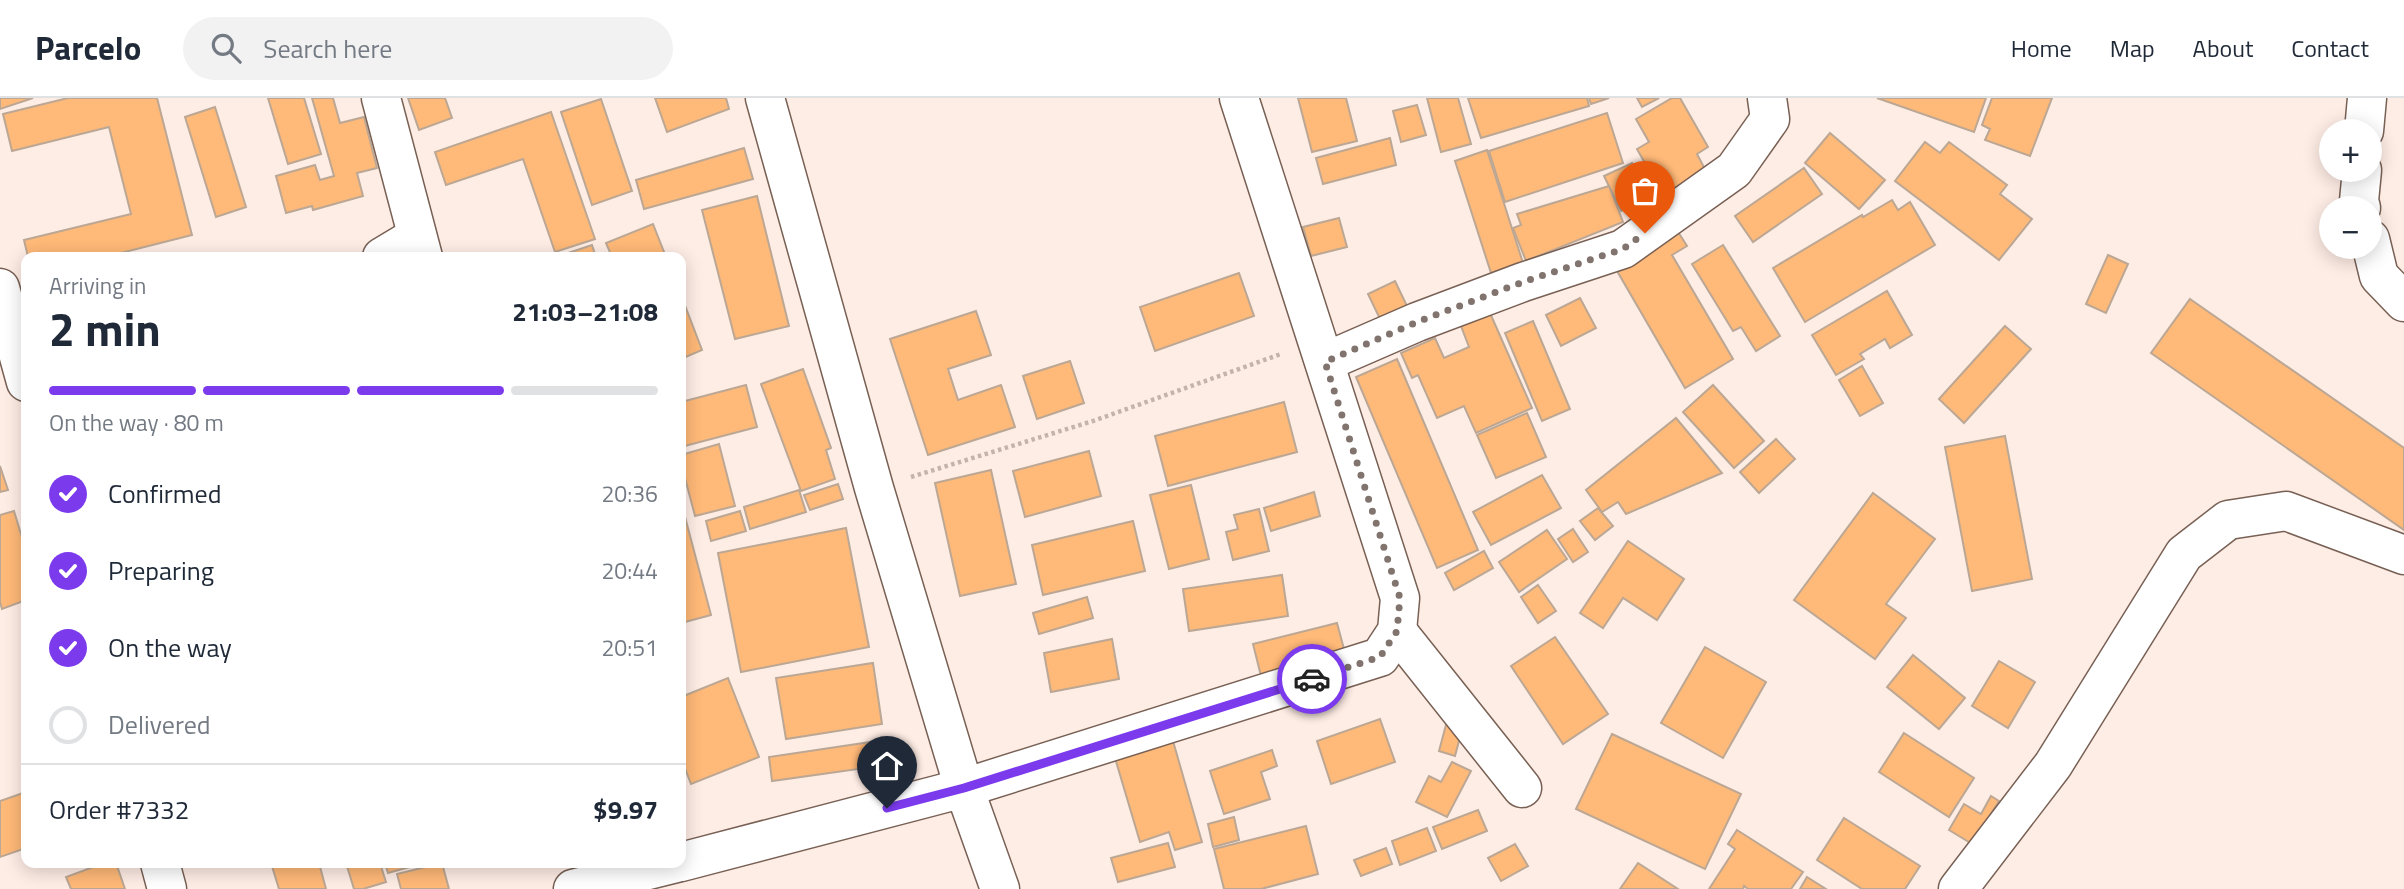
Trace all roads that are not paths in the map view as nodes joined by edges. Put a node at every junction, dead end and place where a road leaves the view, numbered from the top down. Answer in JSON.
{"nodes":[{"id":1,"x":381,"y":98,"type":"edge"},
{"id":2,"x":765,"y":98,"type":"edge"},
{"id":3,"x":1239,"y":98,"type":"edge"},
{"id":4,"x":1767,"y":98,"type":"edge"},
{"id":5,"x":2367,"y":98,"type":"edge"},
{"id":6,"x":2365,"y":119,"type":"edge"},
{"id":7,"x":420,"y":247,"type":"edge"},
{"id":8,"x":401,"y":252,"type":"edge"},
{"id":9,"x":2375,"y":259,"type":"edge"},
{"id":10,"x":0,"y":288,"type":"edge"},
{"id":11,"x":2404,"y":302,"type":"edge"},
{"id":12,"x":1321,"y":351,"type":"junction"},
{"id":13,"x":21,"y":364,"type":"edge"},
{"id":14,"x":2404,"y":555,"type":"edge"},
{"id":15,"x":1397,"y":631,"type":"junction"},
{"id":16,"x":964,"y":788,"type":"junction"},
{"id":17,"x":1522,"y":788,"type":"dead end"},
{"id":18,"x":686,"y":860,"type":"edge"},
{"id":19,"x":161,"y":868,"type":"edge"},
{"id":20,"x":644,"y":868,"type":"edge"},
{"id":21,"x":581,"y":879,"type":"edge"},
{"id":22,"x":167,"y":889,"type":"edge"},
{"id":23,"x":1000,"y":889,"type":"edge"},
{"id":24,"x":1958,"y":889,"type":"edge"}],
"edges":[{"from":1,"to":7,"type":"street"},
{"from":2,"to":16,"type":"street"},
{"from":3,"to":12,"type":"street"},
{"from":4,"to":12,"type":"street"},
{"from":5,"to":6,"type":"street"},
{"from":7,"to":8,"type":"street"},
{"from":9,"to":11,"type":"street"},
{"from":10,"to":13,"type":"street"},
{"from":12,"to":15,"type":"street"},
{"from":14,"to":24,"type":"street"},
{"from":15,"to":16,"type":"street"},
{"from":15,"to":17,"type":"street"},
{"from":16,"to":18,"type":"street"},
{"from":16,"to":23,"type":"street"},
{"from":19,"to":22,"type":"street"},
{"from":20,"to":21,"type":"street"}]}
